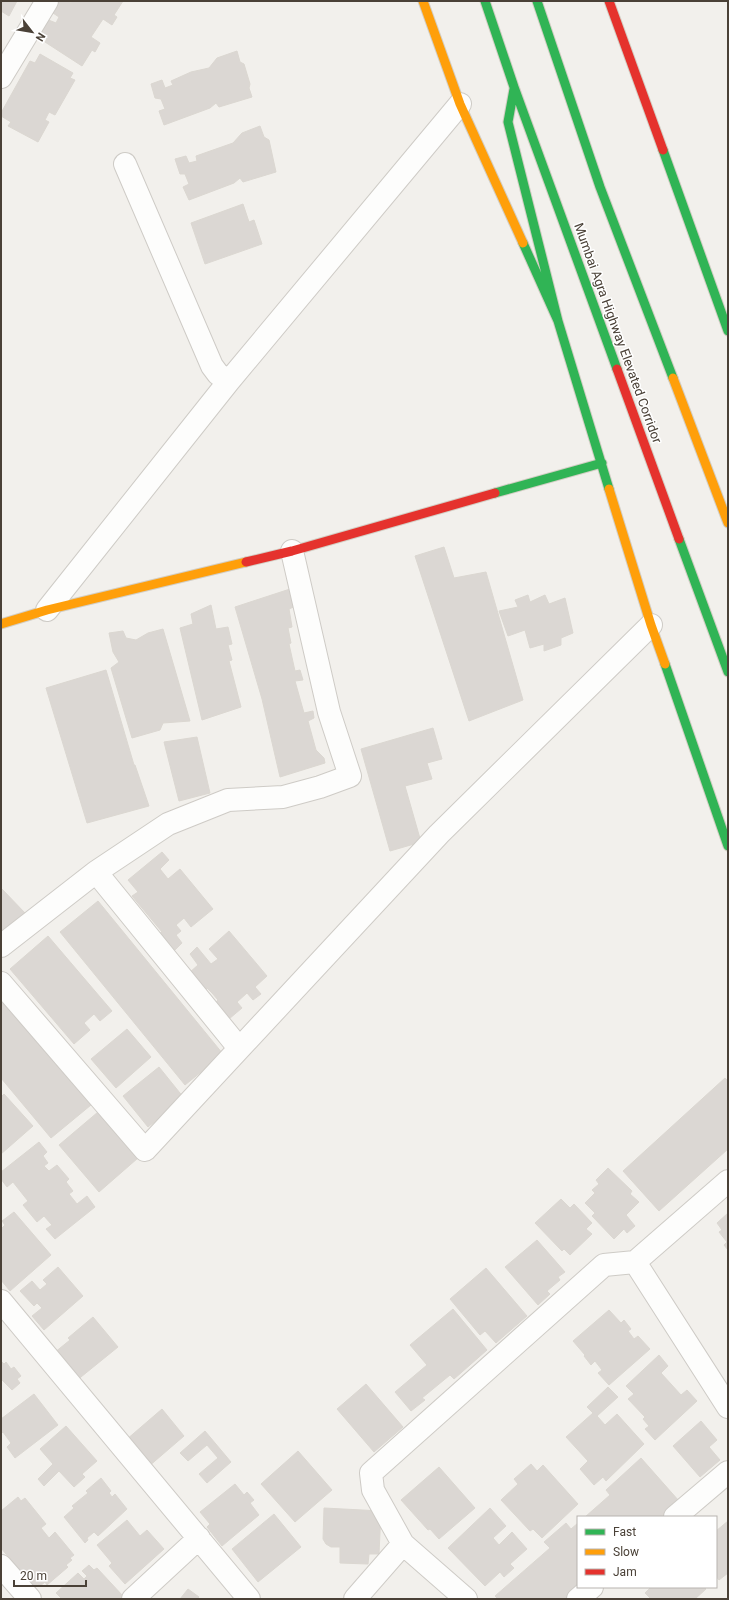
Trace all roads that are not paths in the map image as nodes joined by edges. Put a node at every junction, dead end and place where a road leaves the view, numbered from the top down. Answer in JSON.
{"nodes":[{"id":1,"x":47,"y":1,"type":"edge"},
{"id":2,"x":423,"y":1,"type":"edge"},
{"id":3,"x":486,"y":1,"type":"edge"},
{"id":4,"x":537,"y":1,"type":"edge"},
{"id":5,"x":609,"y":1,"type":"edge"},
{"id":6,"x":1,"y":77,"type":"edge"},
{"id":7,"x":514,"y":87,"type":"junction"},
{"id":8,"x":460,"y":104,"type":"junction"},
{"id":9,"x":125,"y":164,"type":"dead end"},
{"id":10,"x":721,"y":292,"type":"edge"},
{"id":11,"x":558,"y":321,"type":"junction"},
{"id":12,"x":728,"y":331,"type":"edge"},
{"id":13,"x":229,"y":381,"type":"junction"},
{"id":14,"x":602,"y":463,"type":"junction"},
{"id":15,"x":728,"y":523,"type":"edge"},
{"id":16,"x":292,"y":550,"type":"junction"},
{"id":17,"x":47,"y":610,"type":"junction"},
{"id":18,"x":1,"y":624,"type":"edge"},
{"id":19,"x":651,"y":625,"type":"junction"},
{"id":20,"x":728,"y":672,"type":"edge"},
{"id":21,"x":728,"y":846,"type":"edge"},
{"id":22,"x":96,"y":872,"type":"junction"},
{"id":23,"x":1,"y":946,"type":"edge"},
{"id":24,"x":1,"y":983,"type":"edge"},
{"id":25,"x":238,"y":1048,"type":"junction"},
{"id":26,"x":728,"y":1181,"type":"edge"},
{"id":27,"x":635,"y":1262,"type":"junction"},
{"id":28,"x":1,"y":1301,"type":"edge"},
{"id":29,"x":728,"y":1407,"type":"edge"},
{"id":30,"x":728,"y":1472,"type":"edge"},
{"id":31,"x":676,"y":1516,"type":"edge"},
{"id":32,"x":199,"y":1538,"type":"junction"},
{"id":33,"x":403,"y":1544,"type":"junction"},
{"id":34,"x":1,"y":1566,"type":"edge"},
{"id":35,"x":591,"y":1588,"type":"edge"},
{"id":36,"x":30,"y":1599,"type":"edge"},
{"id":37,"x":133,"y":1599,"type":"edge"},
{"id":38,"x":249,"y":1599,"type":"edge"},
{"id":39,"x":355,"y":1599,"type":"edge"},
{"id":40,"x":466,"y":1599,"type":"edge"},
{"id":41,"x":578,"y":1599,"type":"edge"}],
"edges":[{"from":1,"to":6,"type":"street"},
{"from":2,"to":8,"type":"main road"},
{"from":3,"to":7,"type":"main road","name":"Mumbai Agra Highway Elevated Corridor"},
{"from":4,"to":15,"type":"main road"},
{"from":5,"to":10,"type":"main road"},
{"from":7,"to":11,"type":"main road"},
{"from":7,"to":20,"type":"main road","name":"Mumbai Agra Highway Elevated Corridor"},
{"from":8,"to":11,"type":"main road"},
{"from":8,"to":13,"type":"street"},
{"from":9,"to":13,"type":"street"},
{"from":10,"to":12,"type":"main road"},
{"from":11,"to":14,"type":"main road"},
{"from":13,"to":17,"type":"street"},
{"from":14,"to":16,"type":"main road"},
{"from":14,"to":19,"type":"main road"},
{"from":16,"to":17,"type":"main road"},
{"from":16,"to":22,"type":"street"},
{"from":17,"to":18,"type":"main road"},
{"from":19,"to":21,"type":"main road"},
{"from":19,"to":25,"type":"street"},
{"from":22,"to":23,"type":"street"},
{"from":22,"to":25,"type":"street"},
{"from":24,"to":25,"type":"street"},
{"from":26,"to":27,"type":"street"},
{"from":27,"to":29,"type":"street"},
{"from":27,"to":33,"type":"street"},
{"from":28,"to":32,"type":"street"},
{"from":30,"to":31,"type":"street"},
{"from":32,"to":37,"type":"street"},
{"from":32,"to":38,"type":"street"},
{"from":33,"to":39,"type":"street"},
{"from":33,"to":40,"type":"street"},
{"from":34,"to":36,"type":"street"},
{"from":35,"to":41,"type":"street"}]}
